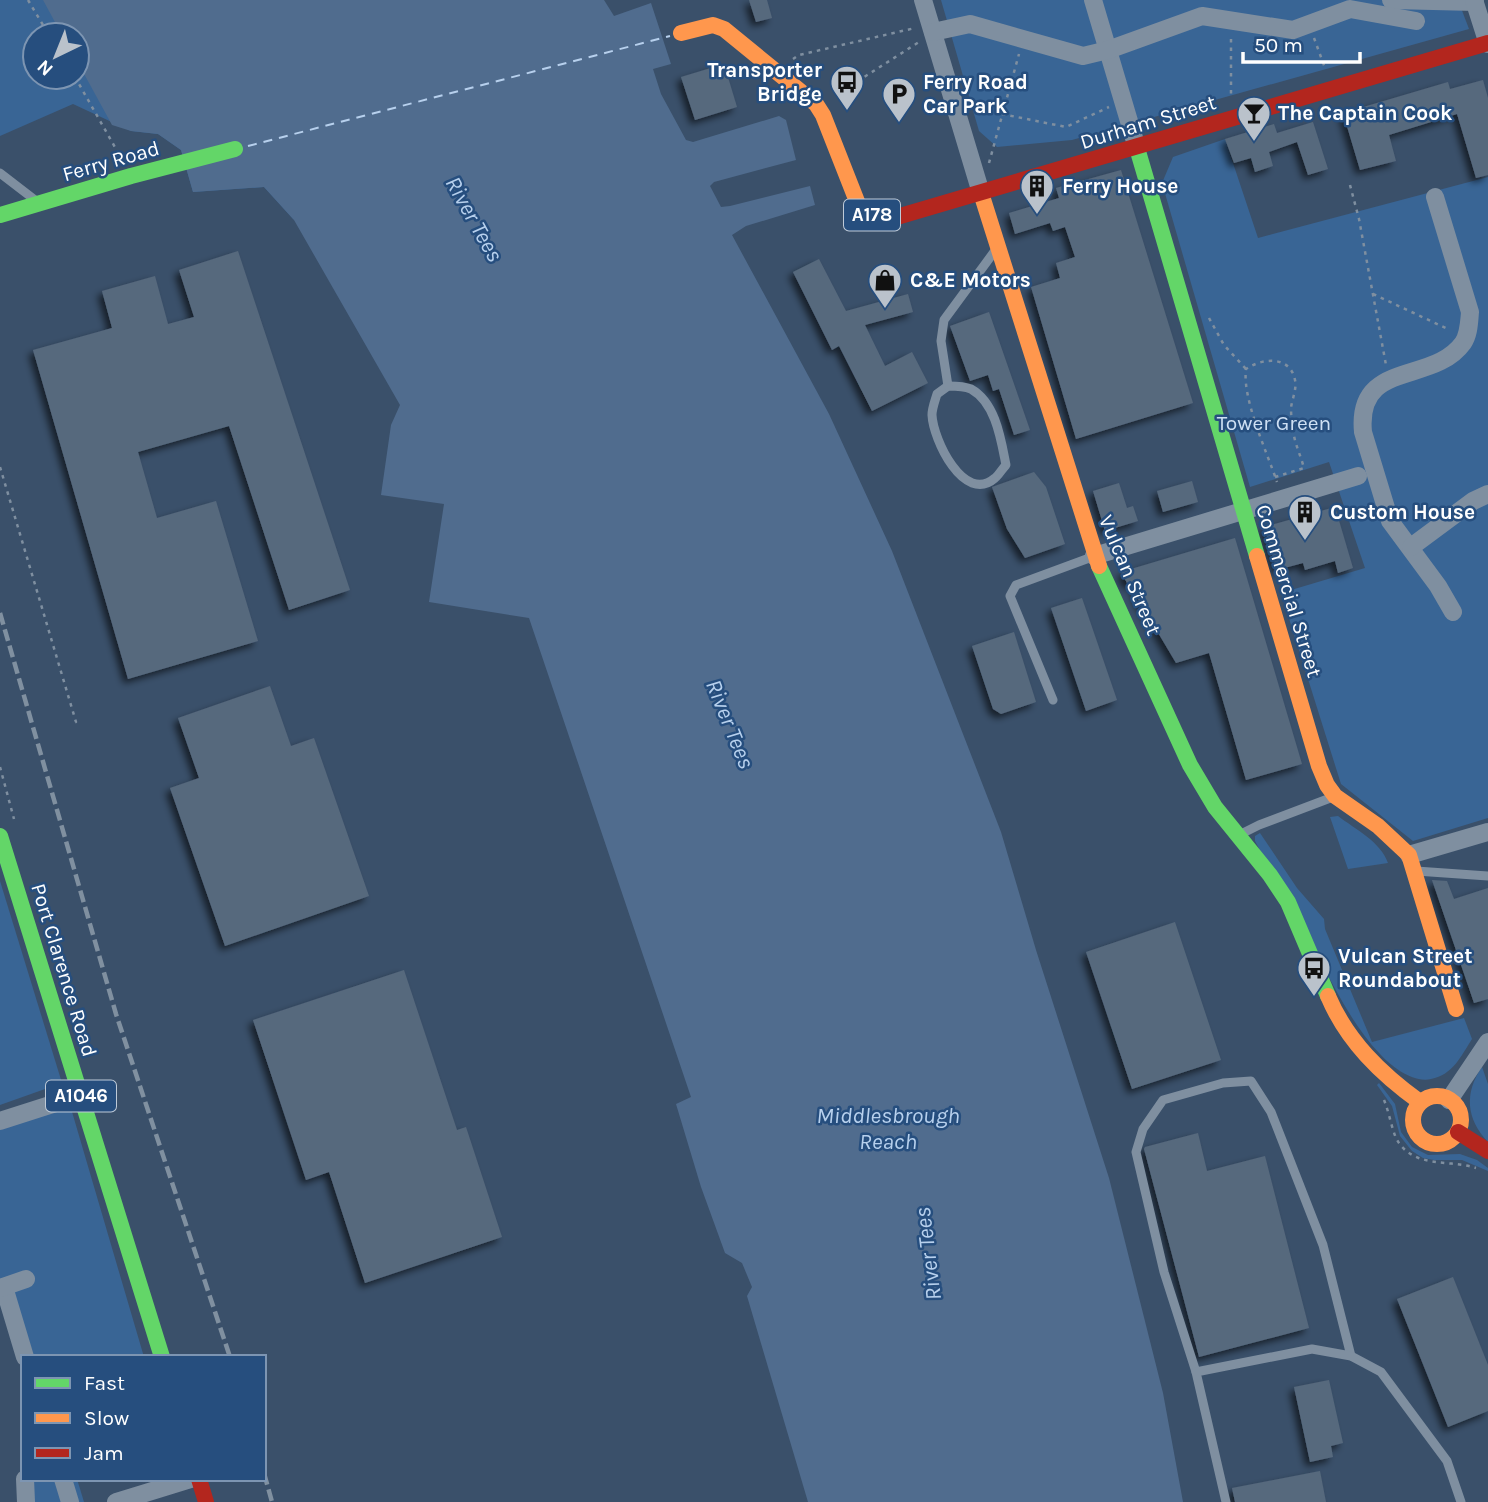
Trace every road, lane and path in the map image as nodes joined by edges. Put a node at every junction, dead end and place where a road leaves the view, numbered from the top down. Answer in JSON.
{"nodes":[{"id":1,"x":28,"y":0,"type":"edge"},
{"id":2,"x":923,"y":0,"type":"edge"},
{"id":3,"x":1093,"y":0,"type":"edge"},
{"id":4,"x":1391,"y":0,"type":"edge"},
{"id":5,"x":1475,"y":1,"type":"edge"},
{"id":6,"x":1231,"y":20,"type":"junction"},
{"id":7,"x":41,"y":21,"type":"edge"},
{"id":8,"x":1416,"y":21,"type":"dead end"},
{"id":9,"x":1309,"y":25,"type":"junction"},
{"id":10,"x":681,"y":33,"type":"dead end"},
{"id":11,"x":933,"y":33,"type":"junction"},
{"id":12,"x":1023,"y":38,"type":"junction"},
{"id":13,"x":1488,"y":44,"type":"edge"},
{"id":14,"x":1108,"y":50,"type":"junction"},
{"id":15,"x":775,"y":69,"type":"junction"},
{"id":16,"x":1333,"y":90,"type":"junction"},
{"id":17,"x":84,"y":91,"type":"edge"},
{"id":18,"x":1123,"y":101,"type":"junction"},
{"id":19,"x":816,"y":104,"type":"junction"},
{"id":20,"x":1002,"y":114,"type":"junction"},
{"id":21,"x":1231,"y":119,"type":"junction"},
{"id":22,"x":1137,"y":148,"type":"junction"},
{"id":23,"x":235,"y":149,"type":"dead end"},
{"id":24,"x":988,"y":167,"type":"dead end"},
{"id":25,"x":0,"y":173,"type":"edge"},
{"id":26,"x":131,"y":176,"type":"junction"},
{"id":27,"x":1350,"y":185,"type":"dead end"},
{"id":28,"x":981,"y":193,"type":"junction"},
{"id":29,"x":1435,"y":197,"type":"dead end"},
{"id":30,"x":40,"y":204,"type":"junction"},
{"id":31,"x":0,"y":215,"type":"edge"},
{"id":32,"x":997,"y":248,"type":"junction"},
{"id":33,"x":1372,"y":293,"type":"junction"},
{"id":34,"x":1206,"y":312,"type":"dead end"},
{"id":35,"x":1465,"y":337,"type":"junction"},
{"id":36,"x":1246,"y":369,"type":"junction"},
{"id":37,"x":1389,"y":379,"type":"junction"},
{"id":38,"x":948,"y":386,"type":"junction"},
{"id":39,"x":0,"y":467,"type":"edge"},
{"id":40,"x":1357,"y":476,"type":"dead end"},
{"id":41,"x":1275,"y":477,"type":"junction"},
{"id":42,"x":1488,"y":494,"type":"edge"},
{"id":43,"x":1282,"y":499,"type":"junction"},
{"id":44,"x":1243,"y":510,"type":"junction"},
{"id":45,"x":1410,"y":547,"type":"junction"},
{"id":46,"x":1094,"y":556,"type":"junction"},
{"id":47,"x":1453,"y":612,"type":"dead end"},
{"id":48,"x":1053,"y":700,"type":"dead end"},
{"id":49,"x":72,"y":723,"type":"dead end"},
{"id":50,"x":1335,"y":796,"type":"junction"},
{"id":51,"x":1488,"y":832,"type":"edge"},
{"id":52,"x":0,"y":836,"type":"edge"},
{"id":53,"x":1237,"y":836,"type":"junction"},
{"id":54,"x":1411,"y":863,"type":"junction"},
{"id":55,"x":1488,"y":876,"type":"edge"},
{"id":56,"x":1456,"y":1009,"type":"dead end"},
{"id":57,"x":1488,"y":1042,"type":"edge"},
{"id":58,"x":1377,"y":1092,"type":"dead end"},
{"id":59,"x":81,"y":1094,"type":"junction"},
{"id":60,"x":1449,"y":1100,"type":"junction"},
{"id":61,"x":1420,"y":1102,"type":"junction"},
{"id":62,"x":0,"y":1121,"type":"edge"},
{"id":63,"x":1458,"y":1132,"type":"junction"},
{"id":64,"x":1488,"y":1152,"type":"edge"},
{"id":65,"x":1479,"y":1169,"type":"dead end"},
{"id":66,"x":26,"y":1279,"type":"dead end"},
{"id":67,"x":2,"y":1288,"type":"edge"},
{"id":68,"x":24,"y":1355,"type":"edge"},
{"id":69,"x":161,"y":1355,"type":"edge"},
{"id":70,"x":1351,"y":1356,"type":"junction"},
{"id":71,"x":1196,"y":1372,"type":"junction"},
{"id":72,"x":25,"y":1481,"type":"edge"},
{"id":73,"x":64,"y":1481,"type":"edge"},
{"id":74,"x":184,"y":1481,"type":"edge"},
{"id":75,"x":200,"y":1481,"type":"edge"},
{"id":76,"x":26,"y":1502,"type":"edge"},
{"id":77,"x":70,"y":1502,"type":"edge"},
{"id":78,"x":116,"y":1502,"type":"edge"},
{"id":79,"x":206,"y":1502,"type":"edge"},
{"id":80,"x":1226,"y":1502,"type":"edge"},
{"id":81,"x":1461,"y":1502,"type":"edge"}],
"edges":[{"from":1,"to":7,"type":"path"},
{"from":2,"to":11,"type":"street","name":"Vulcan Street"},
{"from":3,"to":14,"type":"street"},
{"from":4,"to":5,"type":"street"},
{"from":5,"to":13,"type":"street"},
{"from":6,"to":9,"type":"street"},
{"from":6,"to":14,"type":"street"},
{"from":6,"to":21,"type":"path"},
{"from":8,"to":9,"type":"street"},
{"from":9,"to":16,"type":"path"},
{"from":10,"to":15,"type":"street","number":"A178"},
{"from":11,"to":12,"type":"street"},
{"from":11,"to":15,"type":"path"},
{"from":11,"to":19,"type":"path"},
{"from":11,"to":28,"type":"street","name":"Vulcan Street"},
{"from":12,"to":14,"type":"street"},
{"from":12,"to":20,"type":"path"},
{"from":13,"to":16,"type":"street","name":"Durham Street","number":"A178"},
{"from":14,"to":18,"type":"street"},
{"from":15,"to":19,"type":"street","number":"A178"},
{"from":16,"to":21,"type":"street","name":"Durham Street","number":"A178"},
{"from":17,"to":26,"type":"path"},
{"from":18,"to":20,"type":"path"},
{"from":18,"to":22,"type":"street"},
{"from":19,"to":28,"type":"street","number":"A178"},
{"from":20,"to":24,"type":"path"},
{"from":21,"to":22,"type":"street","name":"Durham Street","number":"A178"},
{"from":22,"to":28,"type":"street","name":"Durham Street","number":"A178"},
{"from":22,"to":44,"type":"street","name":"Commercial Street"},
{"from":23,"to":26,"type":"street","name":"Ferry Road"},
{"from":25,"to":30,"type":"lane"},
{"from":26,"to":30,"type":"street","name":"Ferry Road"},
{"from":27,"to":33,"type":"path"},
{"from":28,"to":32,"type":"street","name":"Vulcan Street"},
{"from":29,"to":35,"type":"street"},
{"from":30,"to":31,"type":"street","name":"Ferry Road"},
{"from":32,"to":38,"type":"lane"},
{"from":32,"to":46,"type":"street","name":"Vulcan Street"},
{"from":33,"to":35,"type":"path"},
{"from":33,"to":37,"type":"path"},
{"from":34,"to":36,"type":"path"},
{"from":35,"to":37,"type":"street"},
{"from":36,"to":41,"type":"path"},
{"from":36,"to":41,"type":"path"},
{"from":37,"to":45,"type":"street"},
{"from":38,"to":38,"type":"lane"},
{"from":39,"to":49,"type":"path"},
{"from":40,"to":43,"type":"street"},
{"from":41,"to":43,"type":"path"},
{"from":42,"to":45,"type":"street"},
{"from":43,"to":44,"type":"street"},
{"from":44,"to":46,"type":"street"},
{"from":44,"to":50,"type":"street","name":"Commercial Street"},
{"from":45,"to":47,"type":"street"},
{"from":46,"to":48,"type":"lane"},
{"from":46,"to":53,"type":"street","name":"Vulcan Street"},
{"from":50,"to":53,"type":"lane"},
{"from":50,"to":54,"type":"street","name":"Commercial Street"},
{"from":51,"to":54,"type":"street"},
{"from":52,"to":59,"type":"street","name":"Port Clarence Road","number":"A1046"},
{"from":53,"to":61,"type":"street","name":"Vulcan Street"},
{"from":54,"to":55,"type":"lane"},
{"from":54,"to":56,"type":"street","name":"Commercial Street"},
{"from":57,"to":60,"type":"street"},
{"from":58,"to":65,"type":"path"},
{"from":59,"to":62,"type":"street"},
{"from":59,"to":69,"type":"street","name":"Port Clarence Road","number":"A1046"},
{"from":60,"to":61,"type":"street"},
{"from":60,"to":63,"type":"street"},
{"from":61,"to":63,"type":"street"},
{"from":63,"to":64,"type":"street"},
{"from":66,"to":67,"type":"street"},
{"from":67,"to":68,"type":"street"},
{"from":70,"to":71,"type":"lane"},
{"from":70,"to":71,"type":"lane"},
{"from":70,"to":81,"type":"lane"},
{"from":71,"to":80,"type":"lane"},
{"from":72,"to":76,"type":"street"},
{"from":73,"to":77,"type":"street"},
{"from":74,"to":78,"type":"street"},
{"from":75,"to":79,"type":"street"}]}
